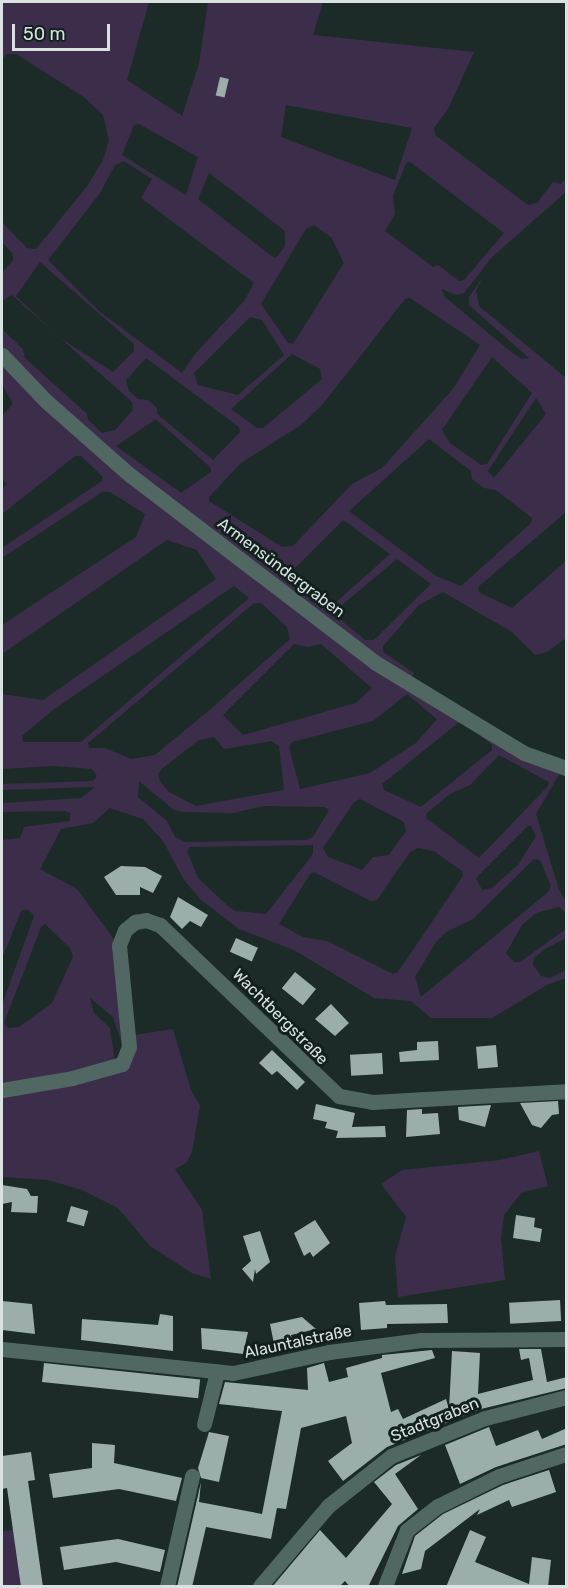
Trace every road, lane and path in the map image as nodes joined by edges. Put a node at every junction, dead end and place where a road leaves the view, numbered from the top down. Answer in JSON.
{"nodes":[{"id":1,"x":2,"y":355,"type":"edge"},
{"id":2,"x":567,"y":768,"type":"edge"},
{"id":3,"x":2,"y":1090,"type":"edge"},
{"id":4,"x":567,"y":1090,"type":"edge"},
{"id":5,"x":567,"y":1339,"type":"edge"},
{"id":6,"x":2,"y":1349,"type":"edge"},
{"id":7,"x":217,"y":1372,"type":"junction"},
{"id":8,"x":567,"y":1397,"type":"edge"},
{"id":9,"x":204,"y":1424,"type":"dead end"},
{"id":10,"x":567,"y":1454,"type":"edge"},
{"id":11,"x":192,"y":1476,"type":"dead end"},
{"id":12,"x":388,"y":1583,"type":"edge"},
{"id":13,"x":167,"y":1587,"type":"edge"},
{"id":14,"x":260,"y":1587,"type":"edge"}],
"edges":[{"from":1,"to":2,"type":"street","name":"Armensündergraben"},
{"from":3,"to":4,"type":"street","name":"Wachtbergstraße"},
{"from":5,"to":7,"type":"street","name":"Alauntalstraße"},
{"from":6,"to":7,"type":"street","name":"Alauntalstraße"},
{"from":7,"to":9,"type":"street"},
{"from":8,"to":14,"type":"street","name":"Stadtgraben"},
{"from":10,"to":12,"type":"street"},
{"from":11,"to":13,"type":"street"}]}
